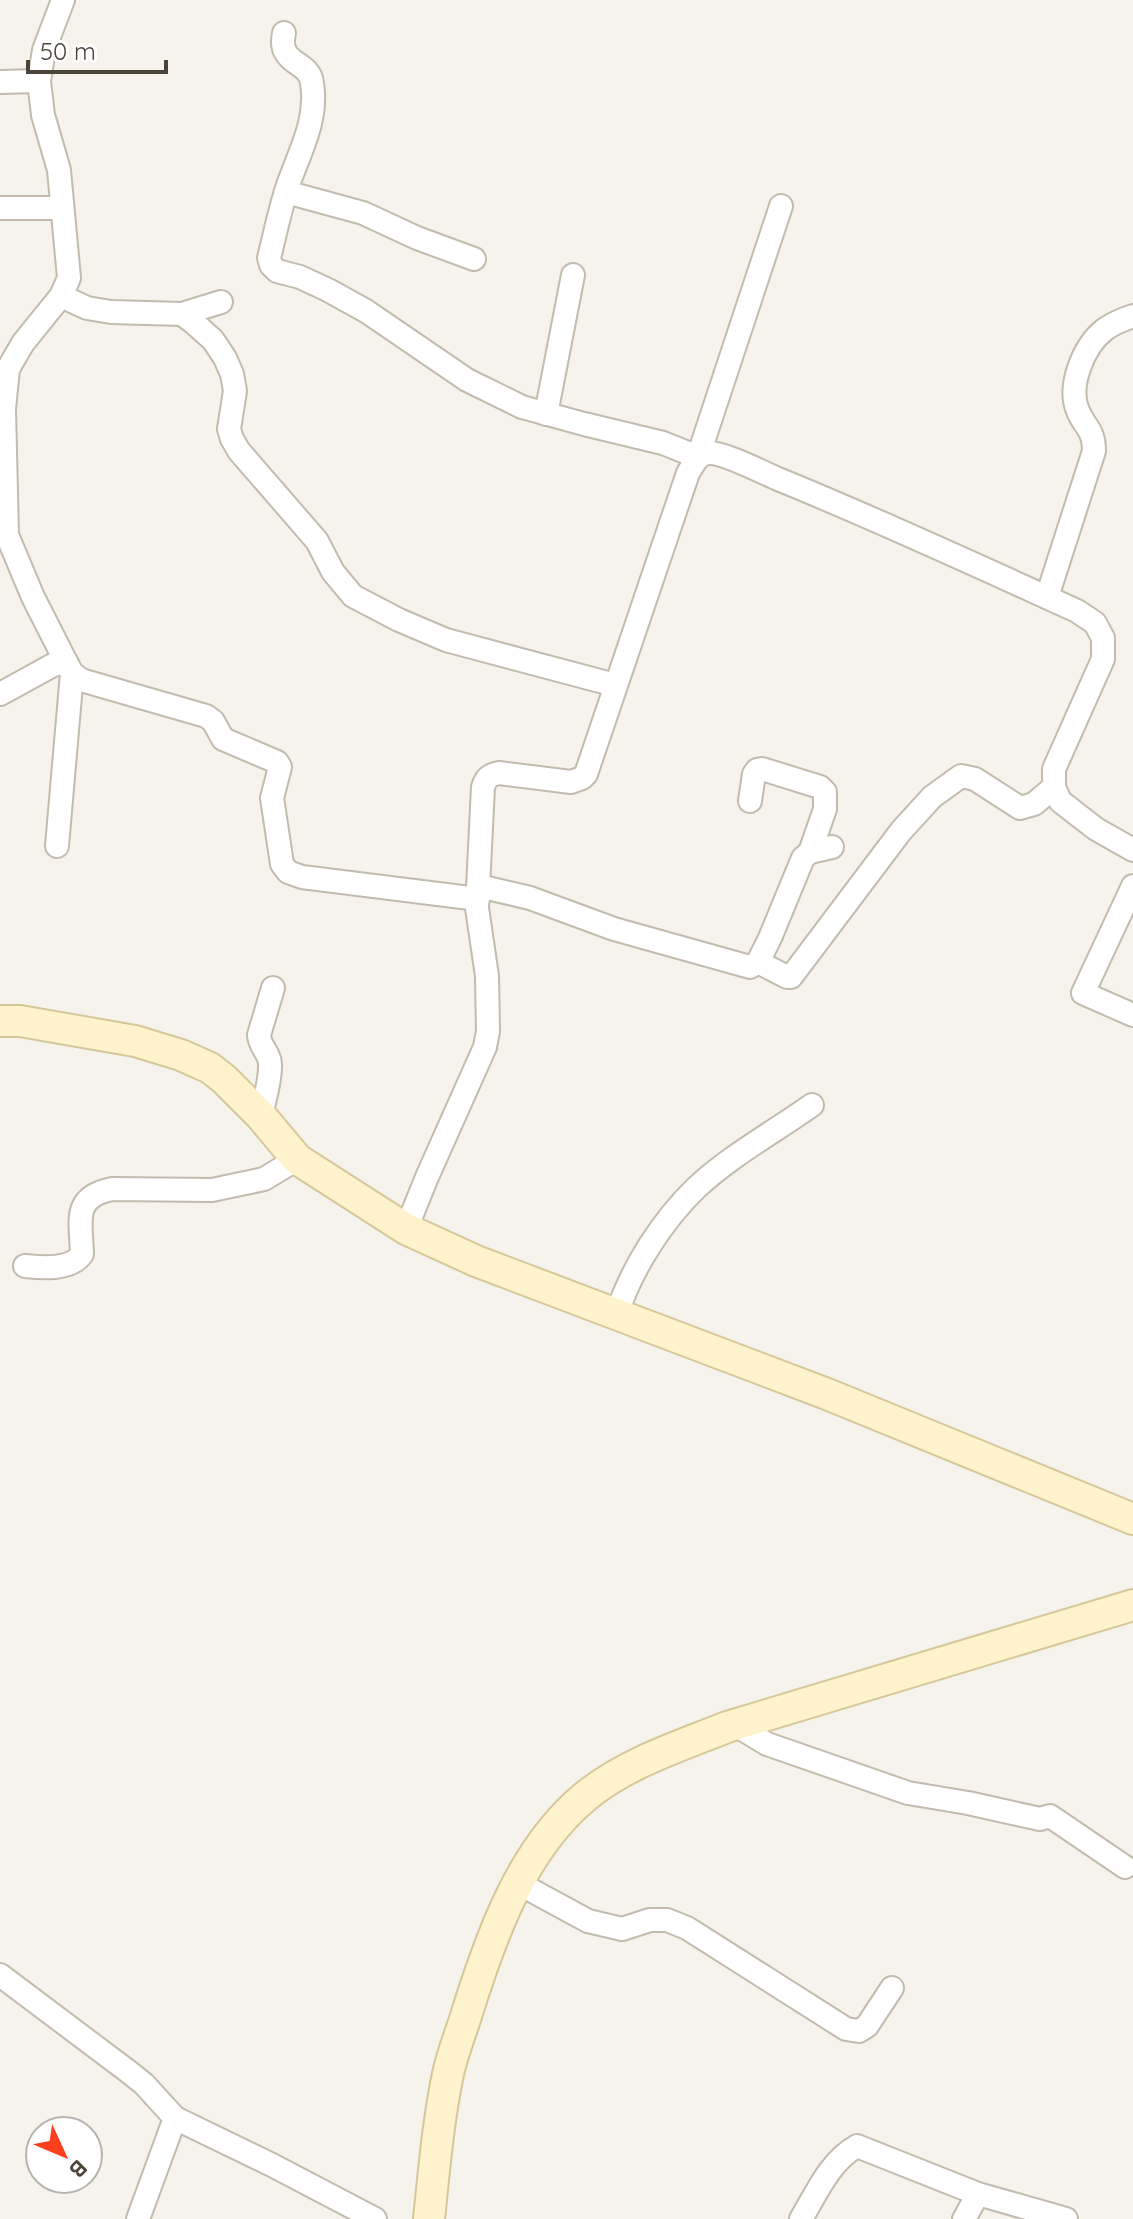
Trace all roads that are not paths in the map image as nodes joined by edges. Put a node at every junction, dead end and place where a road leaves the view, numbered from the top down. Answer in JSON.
{"nodes":[{"id":1,"x":63,"y":0,"type":"edge"},
{"id":2,"x":284,"y":33,"type":"dead end"},
{"id":3,"x":39,"y":81,"type":"junction"},
{"id":4,"x":0,"y":82,"type":"edge"},
{"id":5,"x":286,"y":192,"type":"junction"},
{"id":6,"x":781,"y":206,"type":"dead end"},
{"id":7,"x":0,"y":208,"type":"edge"},
{"id":8,"x":62,"y":208,"type":"junction"},
{"id":9,"x":474,"y":259,"type":"dead end"},
{"id":10,"x":573,"y":275,"type":"dead end"},
{"id":11,"x":61,"y":296,"type":"junction"},
{"id":12,"x":221,"y":302,"type":"dead end"},
{"id":13,"x":182,"y":314,"type":"junction"},
{"id":14,"x":1133,"y":316,"type":"edge"},
{"id":15,"x":3,"y":390,"type":"edge"},
{"id":16,"x":546,"y":414,"type":"junction"},
{"id":17,"x":698,"y":457,"type":"junction"},
{"id":18,"x":1047,"y":597,"type":"junction"},
{"id":19,"x":69,"y":668,"type":"junction"},
{"id":20,"x":615,"y":685,"type":"junction"},
{"id":21,"x":0,"y":694,"type":"edge"},
{"id":22,"x":1054,"y":787,"type":"junction"},
{"id":23,"x":750,"y":801,"type":"dead end"},
{"id":24,"x":57,"y":846,"type":"dead end"},
{"id":25,"x":1133,"y":850,"type":"edge"},
{"id":26,"x":1133,"y":886,"type":"edge"},
{"id":27,"x":478,"y":893,"type":"junction"},
{"id":28,"x":758,"y":962,"type":"junction"},
{"id":29,"x":273,"y":988,"type":"dead end"},
{"id":30,"x":1133,"y":1015,"type":"edge"},
{"id":31,"x":0,"y":1021,"type":"edge"},
{"id":32,"x":812,"y":1105,"type":"dead end"},
{"id":33,"x":261,"y":1116,"type":"junction"},
{"id":34,"x":297,"y":1159,"type":"junction"},
{"id":35,"x":406,"y":1229,"type":"junction"},
{"id":36,"x":25,"y":1266,"type":"dead end"},
{"id":37,"x":617,"y":1313,"type":"junction"},
{"id":38,"x":1133,"y":1519,"type":"edge"},
{"id":39,"x":1133,"y":1605,"type":"edge"},
{"id":40,"x":734,"y":1724,"type":"junction"},
{"id":41,"x":1125,"y":1867,"type":"dead end"},
{"id":42,"x":518,"y":1883,"type":"junction"},
{"id":43,"x":0,"y":1975,"type":"edge"},
{"id":44,"x":892,"y":1988,"type":"dead end"},
{"id":45,"x":175,"y":2118,"type":"junction"},
{"id":46,"x":978,"y":2194,"type":"junction"},
{"id":47,"x":138,"y":2219,"type":"edge"},
{"id":48,"x":375,"y":2219,"type":"edge"},
{"id":49,"x":429,"y":2219,"type":"edge"},
{"id":50,"x":801,"y":2219,"type":"edge"},
{"id":51,"x":964,"y":2219,"type":"edge"},
{"id":52,"x":1066,"y":2219,"type":"edge"}],
"edges":[{"from":1,"to":3,"type":"street"},
{"from":2,"to":5,"type":"street"},
{"from":3,"to":4,"type":"street"},
{"from":3,"to":8,"type":"street"},
{"from":5,"to":9,"type":"street"},
{"from":5,"to":16,"type":"street"},
{"from":6,"to":17,"type":"street"},
{"from":7,"to":8,"type":"street"},
{"from":8,"to":11,"type":"street"},
{"from":10,"to":16,"type":"street"},
{"from":11,"to":13,"type":"street"},
{"from":11,"to":15,"type":"street"},
{"from":12,"to":13,"type":"street"},
{"from":13,"to":20,"type":"street"},
{"from":14,"to":18,"type":"street"},
{"from":15,"to":19,"type":"street"},
{"from":16,"to":17,"type":"street"},
{"from":17,"to":18,"type":"street"},
{"from":17,"to":20,"type":"street"},
{"from":18,"to":22,"type":"street"},
{"from":19,"to":21,"type":"street"},
{"from":19,"to":24,"type":"street"},
{"from":19,"to":27,"type":"street"},
{"from":20,"to":27,"type":"street"},
{"from":22,"to":25,"type":"street"},
{"from":22,"to":28,"type":"street"},
{"from":23,"to":28,"type":"street"},
{"from":26,"to":30,"type":"street"},
{"from":27,"to":28,"type":"street"},
{"from":27,"to":35,"type":"street"},
{"from":29,"to":33,"type":"street"},
{"from":31,"to":33,"type":"main road"},
{"from":32,"to":37,"type":"street"},
{"from":33,"to":34,"type":"main road"},
{"from":34,"to":35,"type":"main road"},
{"from":34,"to":36,"type":"street"},
{"from":35,"to":37,"type":"main road"},
{"from":37,"to":38,"type":"main road"},
{"from":39,"to":40,"type":"main road"},
{"from":40,"to":41,"type":"street"},
{"from":40,"to":42,"type":"main road"},
{"from":42,"to":44,"type":"street"},
{"from":42,"to":49,"type":"main road"},
{"from":43,"to":45,"type":"street"},
{"from":45,"to":47,"type":"street"},
{"from":45,"to":48,"type":"street"},
{"from":46,"to":50,"type":"street"},
{"from":46,"to":51,"type":"street"},
{"from":46,"to":52,"type":"street"}]}
